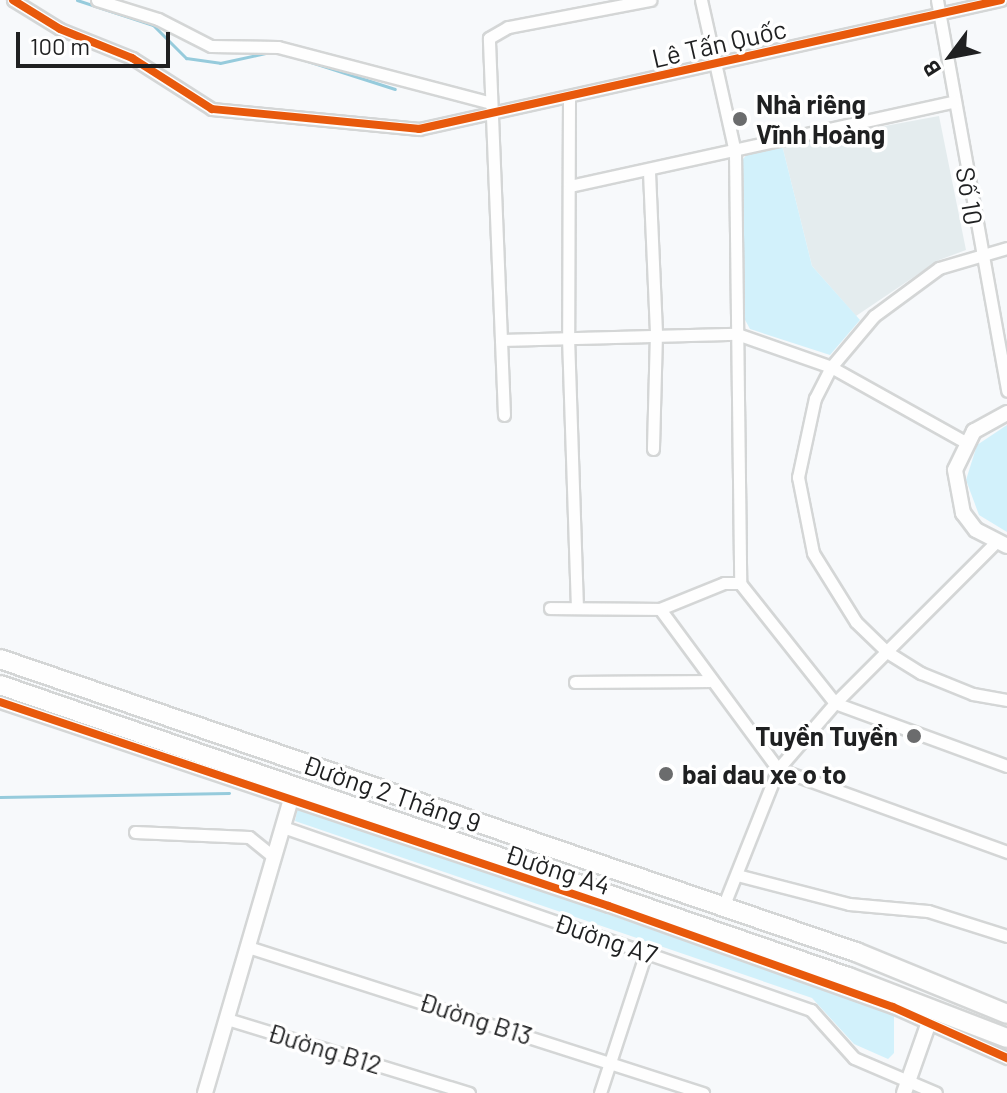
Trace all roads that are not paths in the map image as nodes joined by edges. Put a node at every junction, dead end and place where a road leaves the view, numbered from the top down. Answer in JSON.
{"nodes":[{"id":1,"x":13,"y":0,"type":"edge"},
{"id":2,"x":97,"y":0,"type":"edge"},
{"id":3,"x":650,"y":0,"type":"edge"},
{"id":4,"x":701,"y":0,"type":"edge"},
{"id":5,"x":937,"y":0,"type":"edge"},
{"id":6,"x":1001,"y":0,"type":"edge"},
{"id":7,"x":940,"y":13,"type":"junction"},
{"id":8,"x":716,"y":64,"type":"junction"},
{"id":9,"x":569,"y":98,"type":"junction"},
{"id":10,"x":955,"y":101,"type":"junction"},
{"id":11,"x":491,"y":108,"type":"junction"},
{"id":12,"x":735,"y":152,"type":"junction"},
{"id":13,"x":649,"y":172,"type":"junction"},
{"id":14,"x":570,"y":186,"type":"junction"},
{"id":15,"x":1007,"y":248,"type":"edge"},
{"id":16,"x":978,"y":254,"type":"junction"},
{"id":17,"x":656,"y":333,"type":"junction"},
{"id":18,"x":1007,"y":333,"type":"edge"},
{"id":19,"x":737,"y":334,"type":"junction"},
{"id":20,"x":993,"y":335,"type":"junction"},
{"id":21,"x":568,"y":337,"type":"junction"},
{"id":22,"x":501,"y":340,"type":"junction"},
{"id":23,"x":831,"y":367,"type":"junction"},
{"id":24,"x":1007,"y":391,"type":"edge"},
{"id":25,"x":1007,"y":413,"type":"edge"},
{"id":26,"x":504,"y":415,"type":"dead end"},
{"id":27,"x":965,"y":442,"type":"junction"},
{"id":28,"x":653,"y":449,"type":"dead end"},
{"id":29,"x":1001,"y":544,"type":"edge"},
{"id":30,"x":740,"y":583,"type":"junction"},
{"id":31,"x":550,"y":608,"type":"dead end"},
{"id":32,"x":577,"y":608,"type":"junction"},
{"id":33,"x":660,"y":609,"type":"junction"},
{"id":34,"x":887,"y":652,"type":"junction"},
{"id":35,"x":0,"y":659,"type":"edge"},
{"id":36,"x":709,"y":681,"type":"junction"},
{"id":37,"x":575,"y":682,"type":"dead end"},
{"id":38,"x":0,"y":685,"type":"edge"},
{"id":39,"x":1007,"y":700,"type":"edge"},
{"id":40,"x":0,"y":702,"type":"edge"},
{"id":41,"x":835,"y":703,"type":"junction"},
{"id":42,"x":1007,"y":766,"type":"edge"},
{"id":43,"x":778,"y":769,"type":"junction"},
{"id":44,"x":290,"y":802,"type":"junction"},
{"id":45,"x":283,"y":827,"type":"junction"},
{"id":46,"x":135,"y":832,"type":"dead end"},
{"id":47,"x":1007,"y":852,"type":"edge"},
{"id":48,"x":274,"y":857,"type":"junction"},
{"id":49,"x":737,"y":875,"type":"junction"},
{"id":50,"x":723,"y":907,"type":"junction"},
{"id":51,"x":1007,"y":936,"type":"edge"},
{"id":52,"x":248,"y":947,"type":"junction"},
{"id":53,"x":646,"y":952,"type":"junction"},
{"id":54,"x":1007,"y":1014,"type":"edge"},
{"id":55,"x":227,"y":1019,"type":"junction"},
{"id":56,"x":928,"y":1025,"type":"junction"},
{"id":57,"x":1007,"y":1038,"type":"edge"},
{"id":58,"x":1007,"y":1058,"type":"edge"},
{"id":59,"x":612,"y":1062,"type":"junction"},
{"id":60,"x":906,"y":1088,"type":"edge"},
{"id":61,"x":452,"y":1090,"type":"edge"},
{"id":62,"x":205,"y":1093,"type":"edge"},
{"id":63,"x":469,"y":1093,"type":"edge"},
{"id":64,"x":600,"y":1093,"type":"edge"},
{"id":65,"x":703,"y":1093,"type":"edge"},
{"id":66,"x":936,"y":1093,"type":"edge"}],
"edges":[{"from":1,"to":11,"type":"street","name":"Lê Tấn Quốc"},
{"from":2,"to":11,"type":"street"},
{"from":3,"to":11,"type":"street"},
{"from":4,"to":8,"type":"street"},
{"from":5,"to":7,"type":"street","name":"Số 10"},
{"from":6,"to":7,"type":"street","name":"Lê Tấn Quốc"},
{"from":7,"to":8,"type":"street","name":"Lê Tấn Quốc"},
{"from":7,"to":10,"type":"street","name":"Số 10"},
{"from":8,"to":9,"type":"street","name":"Lê Tấn Quốc"},
{"from":8,"to":12,"type":"street"},
{"from":9,"to":11,"type":"street","name":"Lê Tấn Quốc"},
{"from":9,"to":14,"type":"street"},
{"from":10,"to":12,"type":"street"},
{"from":10,"to":16,"type":"street","name":"Số 10"},
{"from":11,"to":22,"type":"street"},
{"from":12,"to":13,"type":"street"},
{"from":12,"to":19,"type":"street"},
{"from":13,"to":14,"type":"street"},
{"from":13,"to":17,"type":"street"},
{"from":14,"to":21,"type":"street"},
{"from":15,"to":16,"type":"street"},
{"from":16,"to":20,"type":"street","name":"Số 10"},
{"from":16,"to":23,"type":"street"},
{"from":17,"to":19,"type":"street"},
{"from":17,"to":21,"type":"street"},
{"from":17,"to":28,"type":"street"},
{"from":18,"to":20,"type":"street"},
{"from":19,"to":23,"type":"street"},
{"from":19,"to":30,"type":"street"},
{"from":20,"to":24,"type":"street","name":"Số 10"},
{"from":21,"to":22,"type":"street"},
{"from":21,"to":32,"type":"street"},
{"from":22,"to":26,"type":"street"},
{"from":23,"to":27,"type":"street"},
{"from":23,"to":34,"type":"street"},
{"from":25,"to":27,"type":"street"},
{"from":27,"to":29,"type":"street"},
{"from":29,"to":34,"type":"street"},
{"from":30,"to":33,"type":"street"},
{"from":30,"to":41,"type":"street"},
{"from":31,"to":32,"type":"street"},
{"from":32,"to":33,"type":"street"},
{"from":33,"to":36,"type":"street"},
{"from":34,"to":39,"type":"street"},
{"from":34,"to":41,"type":"street"},
{"from":35,"to":50,"type":"highway","name":"Đường 2 Tháng 9"},
{"from":36,"to":37,"type":"street"},
{"from":36,"to":43,"type":"street"},
{"from":38,"to":57,"type":"highway","name":"Đường 2 Tháng 9"},
{"from":40,"to":44,"type":"street","name":"Đường A4"},
{"from":41,"to":42,"type":"street"},
{"from":41,"to":43,"type":"street"},
{"from":43,"to":47,"type":"street"},
{"from":43,"to":49,"type":"street"},
{"from":44,"to":45,"type":"street"},
{"from":44,"to":56,"type":"street","name":"Đường A4"},
{"from":45,"to":48,"type":"street"},
{"from":45,"to":53,"type":"street","name":"Đường A7"},
{"from":46,"to":48,"type":"street"},
{"from":48,"to":52,"type":"street"},
{"from":49,"to":50,"type":"street"},
{"from":49,"to":51,"type":"street"},
{"from":50,"to":54,"type":"highway","name":"Đường 2 Tháng 9"},
{"from":52,"to":55,"type":"street"},
{"from":52,"to":59,"type":"street","name":"Đường B13"},
{"from":53,"to":59,"type":"street"},
{"from":53,"to":60,"type":"street","name":"Đường A7"},
{"from":55,"to":61,"type":"street","name":"Đường B12"},
{"from":55,"to":62,"type":"street"},
{"from":56,"to":58,"type":"street","name":"Đường A4"},
{"from":56,"to":60,"type":"street"},
{"from":59,"to":64,"type":"street"},
{"from":59,"to":65,"type":"street","name":"Đường B13"},
{"from":60,"to":66,"type":"street","name":"Đường A7"},
{"from":61,"to":63,"type":"street","name":"Đường B12"}]}
